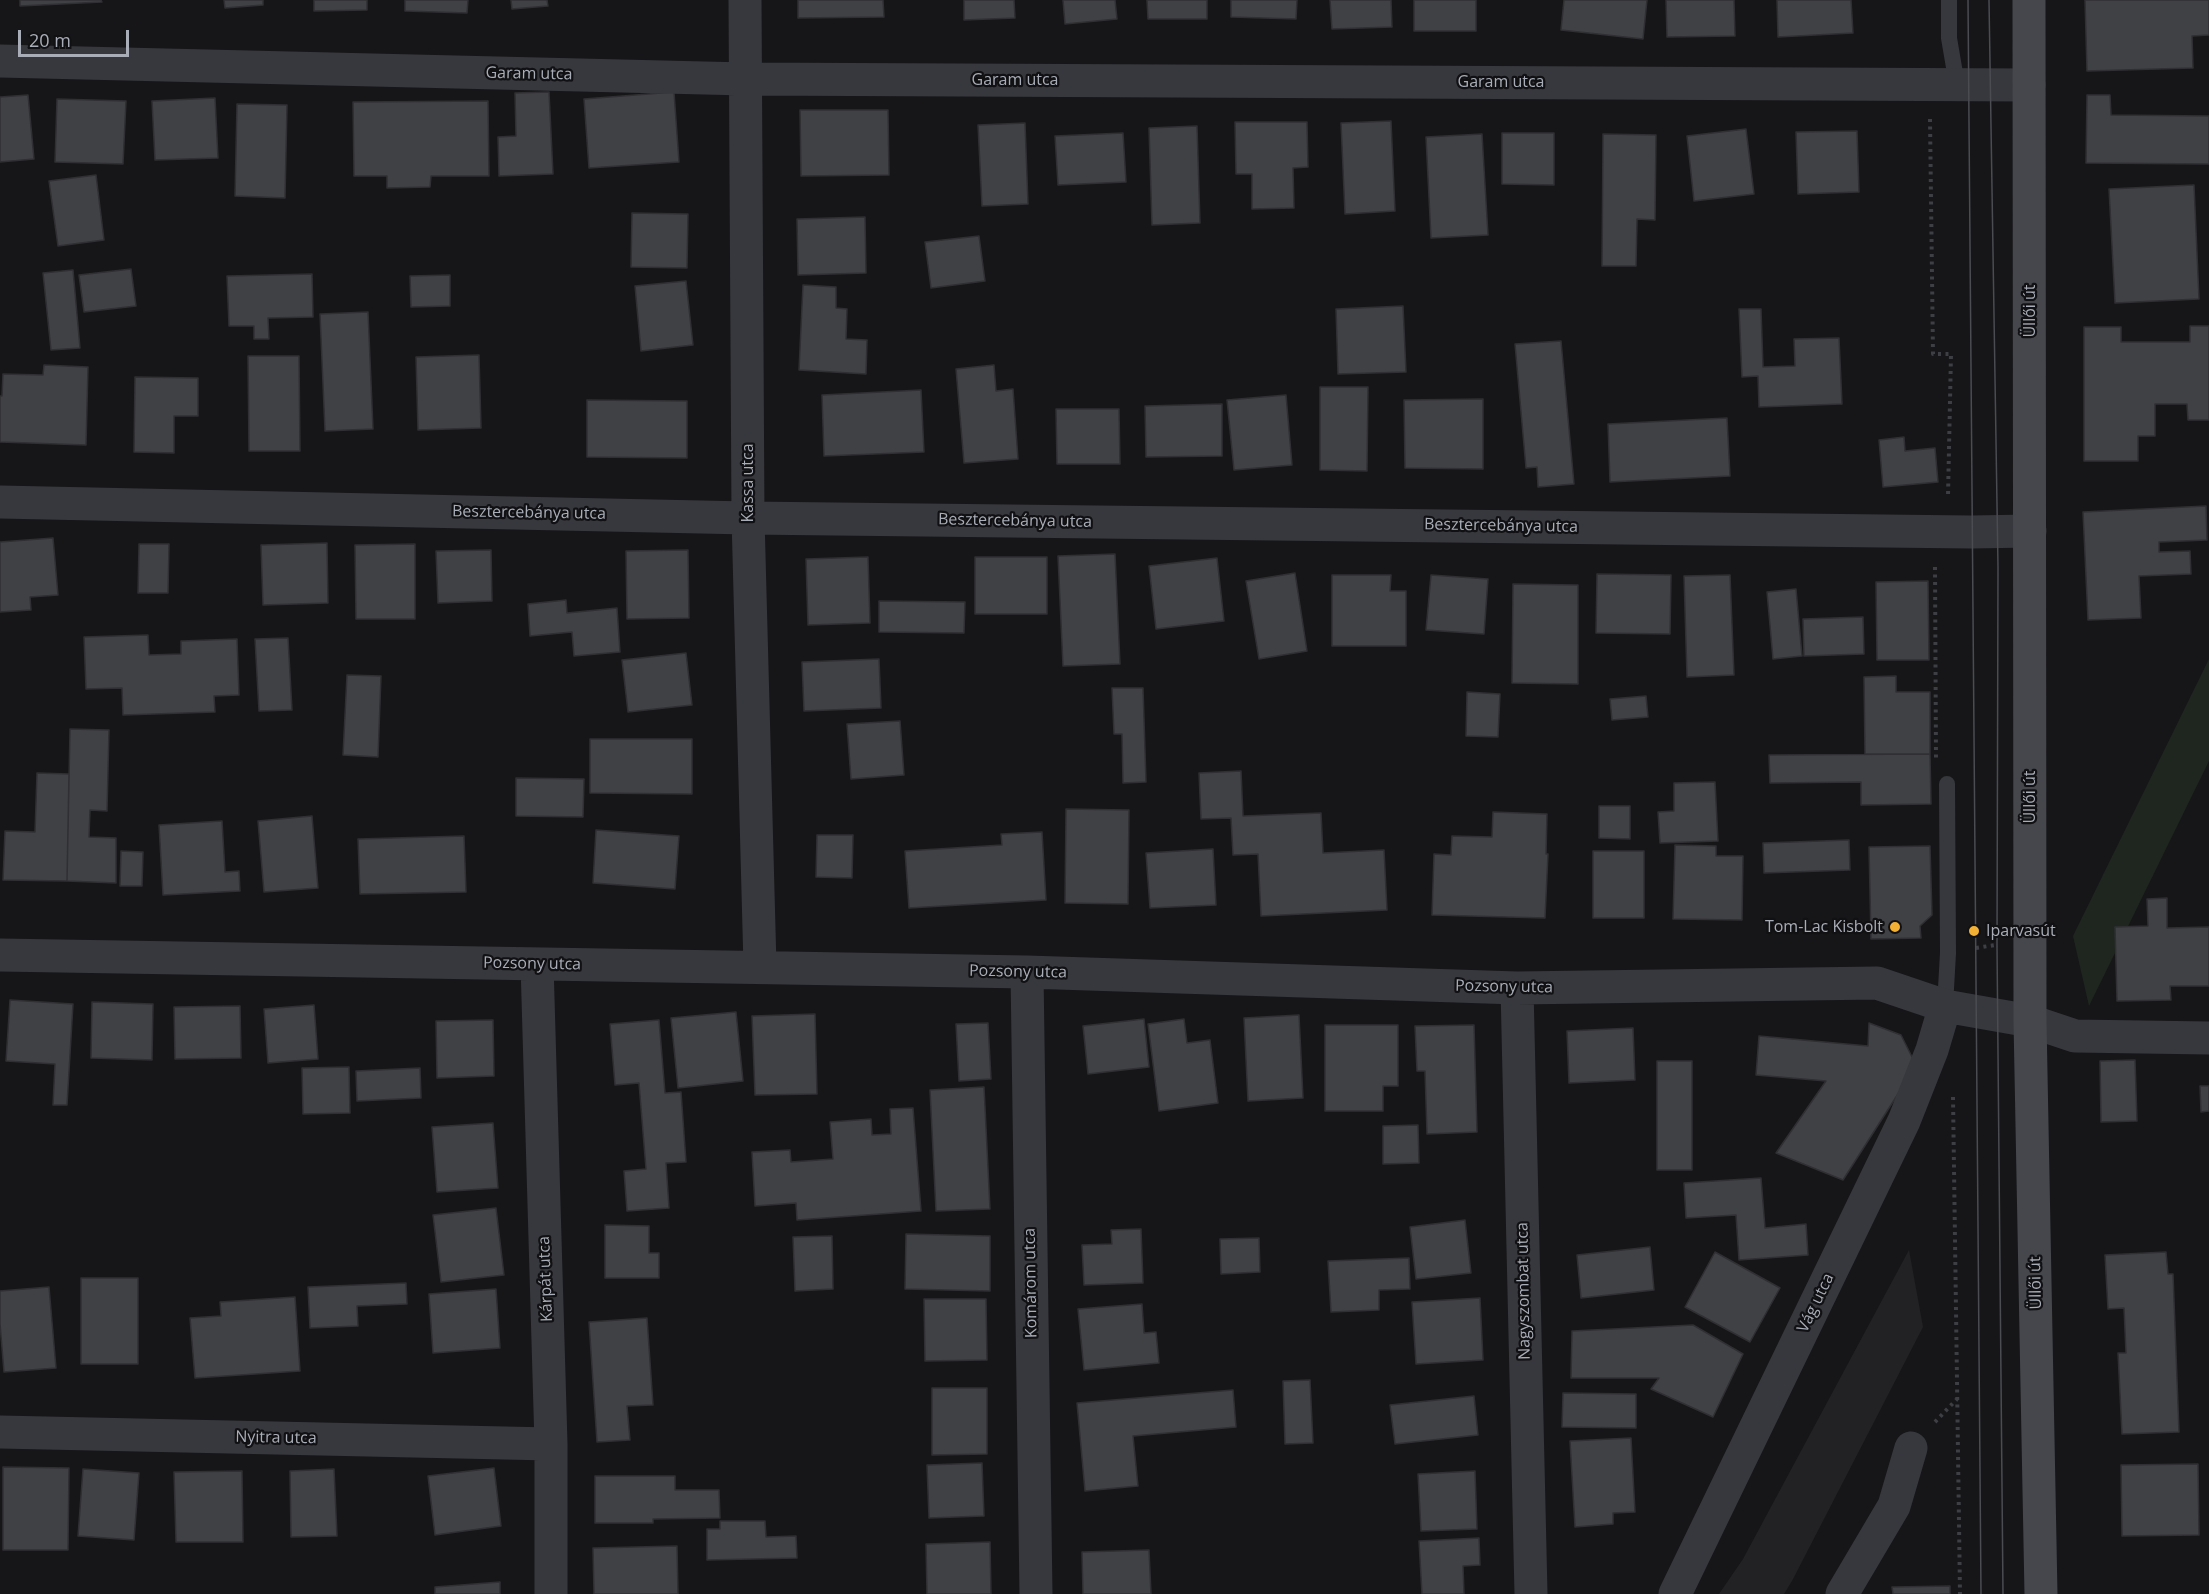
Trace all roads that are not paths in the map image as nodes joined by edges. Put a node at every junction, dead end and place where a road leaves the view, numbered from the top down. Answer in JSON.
{"nodes":[{"id":1,"x":745,"y":0,"type":"edge"},
{"id":2,"x":1948,"y":0,"type":"edge"},
{"id":3,"x":2029,"y":0,"type":"edge"},
{"id":4,"x":0,"y":61,"type":"edge"},
{"id":5,"x":746,"y":79,"type":"junction"},
{"id":6,"x":1943,"y":84,"type":"junction"},
{"id":7,"x":2029,"y":85,"type":"junction"},
{"id":8,"x":0,"y":502,"type":"edge"},
{"id":9,"x":748,"y":518,"type":"junction"},
{"id":10,"x":2030,"y":531,"type":"junction"},
{"id":11,"x":1947,"y":784,"type":"road end"},
{"id":12,"x":0,"y":955,"type":"edge"},
{"id":13,"x":537,"y":964,"type":"junction"},
{"id":14,"x":760,"y":966,"type":"junction"},
{"id":15,"x":1027,"y":972,"type":"junction"},
{"id":16,"x":1517,"y":988,"type":"junction"},
{"id":17,"x":1945,"y":1006,"type":"junction"},
{"id":18,"x":2031,"y":1021,"type":"junction"},
{"id":19,"x":2209,"y":1038,"type":"edge"},
{"id":20,"x":0,"y":1432,"type":"edge"},
{"id":21,"x":551,"y":1444,"type":"junction"},
{"id":22,"x":1911,"y":1448,"type":"dead end"},
{"id":23,"x":551,"y":1594,"type":"edge"},
{"id":24,"x":1035,"y":1594,"type":"edge"},
{"id":25,"x":1531,"y":1594,"type":"edge"},
{"id":26,"x":1675,"y":1594,"type":"edge"},
{"id":27,"x":1842,"y":1594,"type":"edge"},
{"id":28,"x":2041,"y":1594,"type":"edge"}],
"edges":[{"from":1,"to":5,"type":"street","name":"Kassa utca"},
{"from":2,"to":6,"type":"lane"},
{"from":3,"to":7,"type":"main road","name":"Üllői út"},
{"from":4,"to":5,"type":"street","name":"Garam utca"},
{"from":5,"to":6,"type":"street","name":"Garam utca"},
{"from":5,"to":9,"type":"street","name":"Kassa utca"},
{"from":6,"to":7,"type":"street","name":"Garam utca"},
{"from":7,"to":10,"type":"main road","name":"Üllői út"},
{"from":8,"to":9,"type":"street","name":"Besztercebánya utca"},
{"from":9,"to":10,"type":"street","name":"Besztercebánya utca"},
{"from":9,"to":14,"type":"street","name":"Kassa utca"},
{"from":10,"to":18,"type":"main road","name":"Üllői út"},
{"from":11,"to":17,"type":"lane"},
{"from":12,"to":13,"type":"street","name":"Pozsony utca"},
{"from":13,"to":14,"type":"street","name":"Pozsony utca"},
{"from":13,"to":21,"type":"street","name":"Kárpát utca"},
{"from":14,"to":15,"type":"street","name":"Pozsony utca"},
{"from":15,"to":16,"type":"street","name":"Pozsony utca"},
{"from":15,"to":24,"type":"street","name":"Komárom utca"},
{"from":16,"to":17,"type":"street","name":"Pozsony utca"},
{"from":16,"to":25,"type":"street","name":"Nagyszombat utca"},
{"from":17,"to":18,"type":"street","name":"Pozsony utca"},
{"from":17,"to":26,"type":"street","name":"Vág utca"},
{"from":18,"to":19,"type":"street","name":"Pozsony utca"},
{"from":18,"to":28,"type":"main road","name":"Üllői út"},
{"from":20,"to":21,"type":"street","name":"Nyitra utca"},
{"from":21,"to":23,"type":"street","name":"Kárpát utca"},
{"from":22,"to":27,"type":"street"}]}
